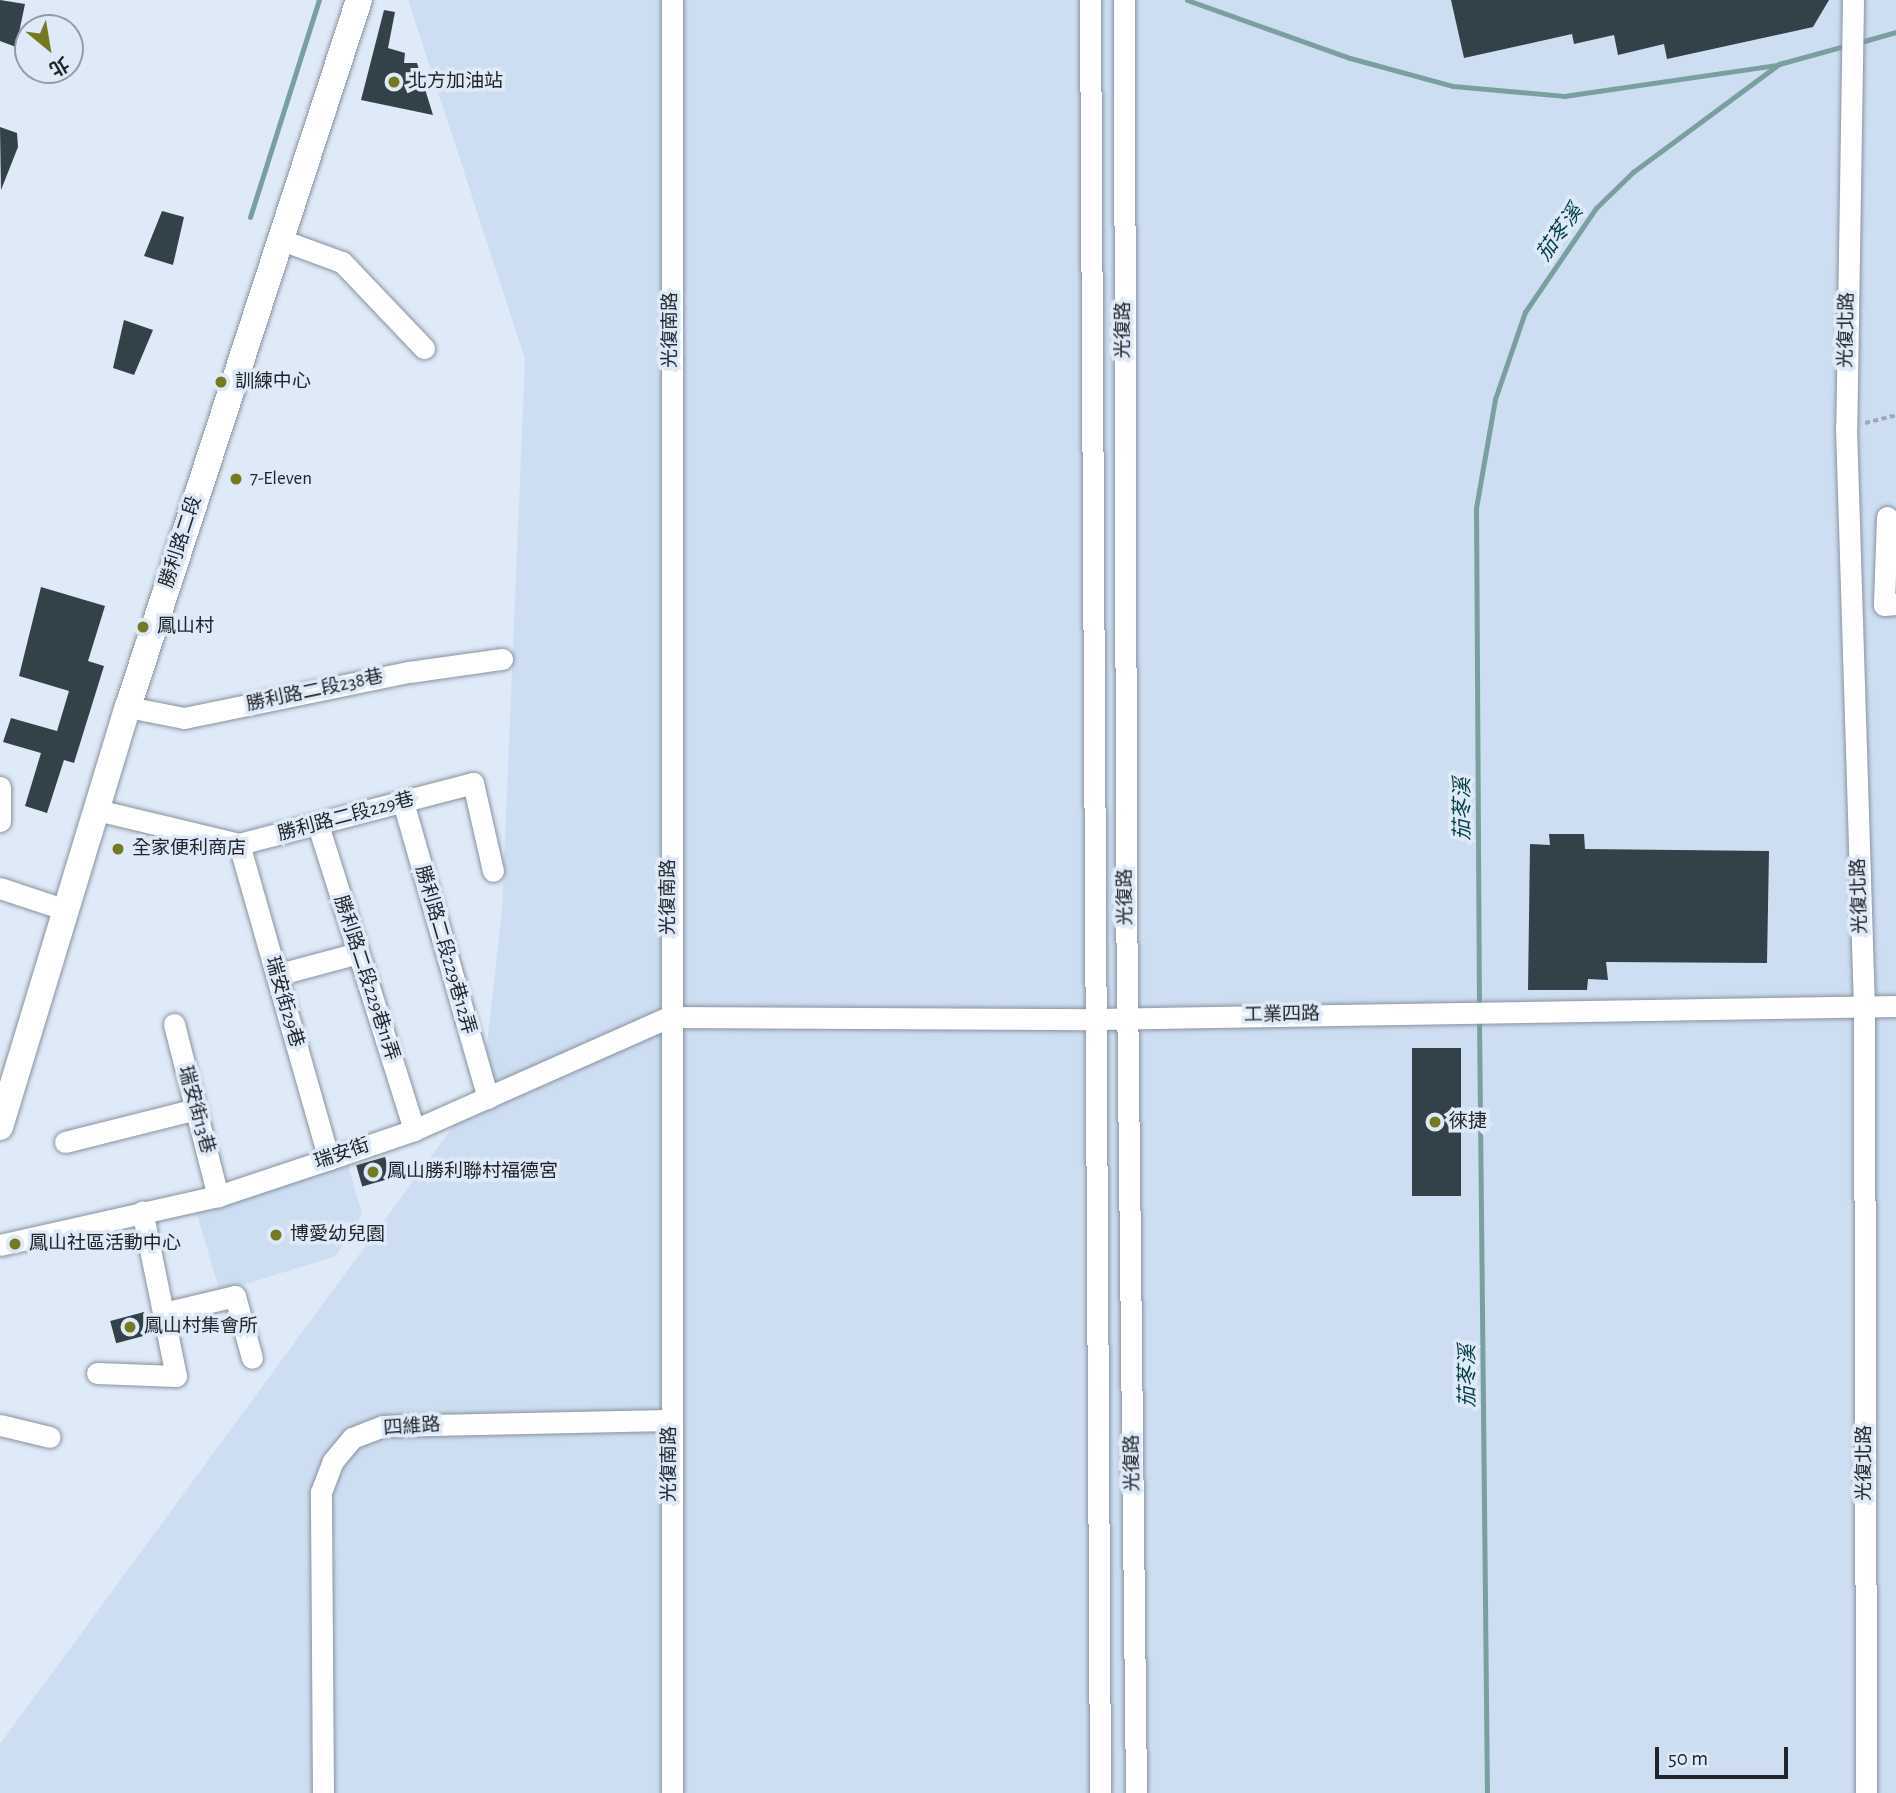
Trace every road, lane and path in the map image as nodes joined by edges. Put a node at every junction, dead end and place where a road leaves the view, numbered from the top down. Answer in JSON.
{"nodes":[{"id":1,"x":359,"y":0,"type":"edge"},
{"id":2,"x":671,"y":0,"type":"edge"},
{"id":3,"x":1090,"y":0,"type":"edge"},
{"id":4,"x":1853,"y":0,"type":"edge"},
{"id":5,"x":1124,"y":1,"type":"edge"},
{"id":6,"x":279,"y":239,"type":"junction"},
{"id":7,"x":424,"y":348,"type":"dead end"},
{"id":8,"x":1896,"y":415,"type":"edge"},
{"id":9,"x":1846,"y":428,"type":"junction"},
{"id":10,"x":1891,"y":517,"type":"edge"},
{"id":11,"x":1848,"y":519,"type":"junction"},
{"id":12,"x":1896,"y":604,"type":"edge"},
{"id":13,"x":502,"y":659,"type":"dead end"},
{"id":14,"x":128,"y":707,"type":"junction"},
{"id":15,"x":0,"y":787,"type":"edge"},
{"id":16,"x":403,"y":802,"type":"junction"},
{"id":17,"x":97,"y":810,"type":"junction"},
{"id":18,"x":0,"y":821,"type":"edge"},
{"id":19,"x":318,"y":825,"type":"junction"},
{"id":20,"x":239,"y":844,"type":"junction"},
{"id":21,"x":493,"y":871,"type":"dead end"},
{"id":22,"x":0,"y":888,"type":"edge"},
{"id":23,"x":66,"y":910,"type":"junction"},
{"id":24,"x":358,"y":953,"type":"junction"},
{"id":25,"x":276,"y":975,"type":"junction"},
{"id":26,"x":1864,"y":1006,"type":"junction"},
{"id":27,"x":1896,"y":1006,"type":"edge"},
{"id":28,"x":669,"y":1017,"type":"junction"},
{"id":29,"x":1128,"y":1017,"type":"junction"},
{"id":30,"x":1098,"y":1018,"type":"junction"},
{"id":31,"x":173,"y":1024,"type":"dead end"},
{"id":32,"x":488,"y":1098,"type":"junction"},
{"id":33,"x":196,"y":1109,"type":"junction"},
{"id":34,"x":0,"y":1127,"type":"edge"},
{"id":35,"x":414,"y":1130,"type":"junction"},
{"id":36,"x":65,"y":1142,"type":"dead end"},
{"id":37,"x":329,"y":1159,"type":"junction"},
{"id":38,"x":218,"y":1196,"type":"junction"},
{"id":39,"x":142,"y":1212,"type":"junction"},
{"id":40,"x":0,"y":1245,"type":"edge"},
{"id":41,"x":163,"y":1313,"type":"junction"},
{"id":42,"x":252,"y":1358,"type":"dead end"},
{"id":43,"x":97,"y":1373,"type":"dead end"},
{"id":44,"x":669,"y":1420,"type":"junction"},
{"id":45,"x":0,"y":1425,"type":"edge"},
{"id":46,"x":50,"y":1437,"type":"dead end"},
{"id":47,"x":323,"y":1793,"type":"edge"},
{"id":48,"x":672,"y":1793,"type":"edge"},
{"id":49,"x":1100,"y":1793,"type":"edge"},
{"id":50,"x":1136,"y":1793,"type":"edge"},
{"id":51,"x":1866,"y":1793,"type":"edge"}],
"edges":[{"from":1,"to":6,"type":"main road","name":"勝利路二段"},
{"from":2,"to":28,"type":"street","name":"光復南路"},
{"from":3,"to":30,"type":"street","name":"光復路"},
{"from":4,"to":9,"type":"street","name":"光復北路"},
{"from":5,"to":29,"type":"street","name":"光復路"},
{"from":6,"to":7,"type":"street"},
{"from":6,"to":14,"type":"main road","name":"勝利路二段"},
{"from":8,"to":9,"type":"path"},
{"from":9,"to":11,"type":"street","name":"光復北路"},
{"from":10,"to":11,"type":"street"},
{"from":10,"to":12,"type":"street"},
{"from":11,"to":26,"type":"street","name":"光復北路"},
{"from":13,"to":14,"type":"street","name":"勝利路二段238巷"},
{"from":14,"to":17,"type":"main road","name":"勝利路二段"},
{"from":15,"to":18,"type":"street"},
{"from":16,"to":19,"type":"street","name":"勝利路二段229巷"},
{"from":16,"to":21,"type":"street","name":"勝利路二段229巷"},
{"from":16,"to":32,"type":"street","name":"勝利路二段229巷12弄"},
{"from":17,"to":20,"type":"street","name":"勝利路二段229巷"},
{"from":17,"to":23,"type":"main road","name":"勝利路二段"},
{"from":19,"to":20,"type":"street","name":"勝利路二段229巷"},
{"from":19,"to":24,"type":"street","name":"勝利路二段229巷11弄"},
{"from":20,"to":25,"type":"street","name":"瑞安街29巷"},
{"from":22,"to":23,"type":"street"},
{"from":23,"to":34,"type":"main road","name":"勝利路二段"},
{"from":24,"to":25,"type":"street"},
{"from":24,"to":35,"type":"street","name":"勝利路二段229巷11弄"},
{"from":25,"to":37,"type":"street","name":"瑞安街29巷"},
{"from":26,"to":27,"type":"street","name":"工業四路"},
{"from":26,"to":29,"type":"street","name":"工業四路"},
{"from":26,"to":51,"type":"street","name":"光復北路"},
{"from":28,"to":30,"type":"street","name":"工業四路"},
{"from":28,"to":32,"type":"street","name":"瑞安街"},
{"from":28,"to":44,"type":"street","name":"光復南路"},
{"from":29,"to":30,"type":"street","name":"工業四路"},
{"from":29,"to":50,"type":"street","name":"光復路"},
{"from":30,"to":49,"type":"street","name":"光復路"},
{"from":31,"to":33,"type":"street","name":"瑞安街13巷"},
{"from":32,"to":35,"type":"street","name":"瑞安街"},
{"from":33,"to":36,"type":"street"},
{"from":33,"to":38,"type":"street","name":"瑞安街13巷"},
{"from":35,"to":37,"type":"street","name":"瑞安街"},
{"from":37,"to":38,"type":"street","name":"瑞安街"},
{"from":38,"to":39,"type":"street","name":"瑞安街"},
{"from":39,"to":40,"type":"street","name":"瑞安街"},
{"from":39,"to":41,"type":"street"},
{"from":41,"to":42,"type":"street"},
{"from":41,"to":43,"type":"street"},
{"from":44,"to":47,"type":"street","name":"四維路"},
{"from":44,"to":48,"type":"street","name":"光復南路"},
{"from":45,"to":46,"type":"street"}]}
